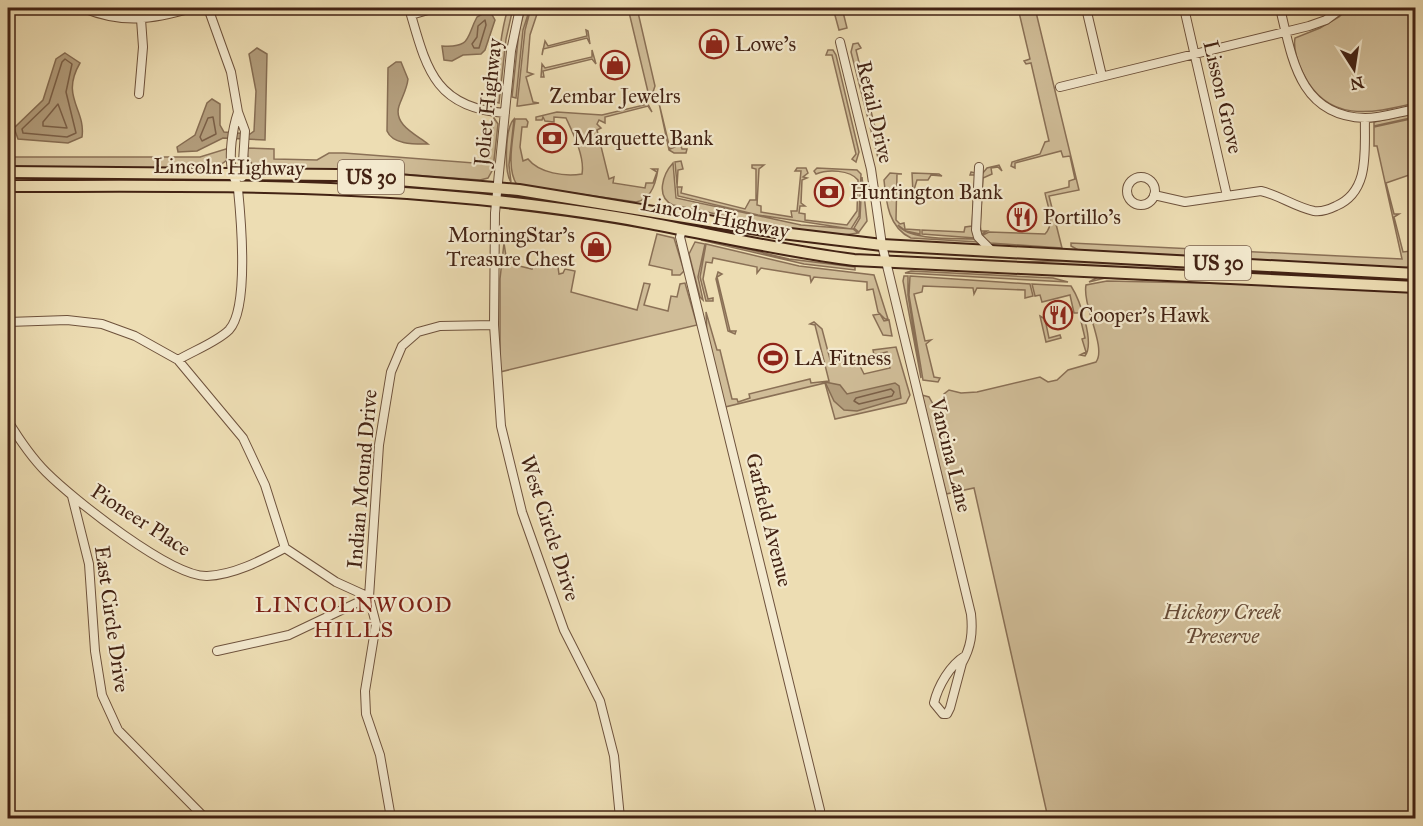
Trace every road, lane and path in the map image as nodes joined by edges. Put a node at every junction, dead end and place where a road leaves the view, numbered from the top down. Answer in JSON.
{"nodes":[{"id":1,"x":83,"y":8,"type":"edge"},
{"id":2,"x":192,"y":8,"type":"edge"},
{"id":3,"x":208,"y":8,"type":"edge"},
{"id":4,"x":435,"y":8,"type":"edge"},
{"id":5,"x":520,"y":8,"type":"edge"},
{"id":6,"x":1086,"y":8,"type":"edge"},
{"id":7,"x":1184,"y":8,"type":"edge"},
{"id":8,"x":1280,"y":8,"type":"edge"},
{"id":9,"x":1342,"y":8,"type":"edge"},
{"id":10,"x":410,"y":11,"type":"edge"},
{"id":11,"x":141,"y":20,"type":"junction"},
{"id":12,"x":1286,"y":32,"type":"junction"},
{"id":13,"x":840,"y":42,"type":"dead end"},
{"id":14,"x":1195,"y":54,"type":"junction"},
{"id":15,"x":1102,"y":76,"type":"junction"},
{"id":16,"x":1060,"y":87,"type":"dead end"},
{"id":17,"x":139,"y":94,"type":"dead end"},
{"id":18,"x":1416,"y":108,"type":"edge"},
{"id":19,"x":238,"y":112,"type":"junction"},
{"id":20,"x":505,"y":113,"type":"junction"},
{"id":21,"x":1365,"y":118,"type":"junction"},
{"id":22,"x":979,"y":167,"type":"dead end"},
{"id":23,"x":8,"y":172,"type":"edge"},
{"id":24,"x":232,"y":172,"type":"junction"},
{"id":25,"x":245,"y":172,"type":"junction"},
{"id":26,"x":8,"y":186,"type":"edge"},
{"id":27,"x":238,"y":186,"type":"junction"},
{"id":28,"x":498,"y":187,"type":"junction"},
{"id":29,"x":1154,"y":195,"type":"dead end"},
{"id":30,"x":1227,"y":196,"type":"junction"},
{"id":31,"x":496,"y":202,"type":"junction"},
{"id":32,"x":682,"y":230,"type":"junction"},
{"id":33,"x":882,"y":245,"type":"junction"},
{"id":34,"x":992,"y":251,"type":"junction"},
{"id":35,"x":886,"y":262,"type":"junction"},
{"id":36,"x":1416,"y":273,"type":"edge"},
{"id":37,"x":1416,"y":287,"type":"edge"},
{"id":38,"x":8,"y":322,"type":"edge"},
{"id":39,"x":494,"y":325,"type":"junction"},
{"id":40,"x":178,"y":360,"type":"junction"},
{"id":41,"x":8,"y":421,"type":"edge"},
{"id":42,"x":72,"y":496,"type":"junction"},
{"id":43,"x":285,"y":548,"type":"junction"},
{"id":44,"x":369,"y":597,"type":"junction"},
{"id":45,"x":217,"y":651,"type":"dead end"},
{"id":46,"x":965,"y":656,"type":"junction"},
{"id":47,"x":205,"y":819,"type":"edge"},
{"id":48,"x":391,"y":819,"type":"edge"},
{"id":49,"x":621,"y":819,"type":"edge"},
{"id":50,"x":820,"y":819,"type":"edge"}],
"edges":[{"from":1,"to":11,"type":"street"},
{"from":2,"to":11,"type":"street"},
{"from":3,"to":19,"type":"street"},
{"from":4,"to":10,"type":"street"},
{"from":5,"to":20,"type":"street","name":"Joliet Highway"},
{"from":6,"to":15,"type":"street"},
{"from":7,"to":14,"type":"street","name":"Lisson Grove"},
{"from":8,"to":12,"type":"street"},
{"from":9,"to":12,"type":"street"},
{"from":10,"to":20,"type":"street"},
{"from":11,"to":17,"type":"street"},
{"from":12,"to":14,"type":"street"},
{"from":12,"to":21,"type":"street"},
{"from":13,"to":33,"type":"street","name":"Retail Drive"},
{"from":14,"to":15,"type":"street"},
{"from":14,"to":30,"type":"street","name":"Lisson Grove"},
{"from":15,"to":16,"type":"street"},
{"from":18,"to":21,"type":"street"},
{"from":19,"to":24,"type":"street"},
{"from":19,"to":25,"type":"street"},
{"from":20,"to":28,"type":"street","name":"Joliet Highway"},
{"from":21,"to":30,"type":"street"},
{"from":22,"to":34,"type":"street"},
{"from":23,"to":24,"type":"main road","name":"Lincoln Highway","number":"US 30"},
{"from":24,"to":25,"type":"main road","name":"Lincoln Highway","number":"US 30"},
{"from":24,"to":27,"type":"street"},
{"from":25,"to":27,"type":"street"},
{"from":25,"to":28,"type":"main road","name":"Lincoln Highway","number":"US 30"},
{"from":26,"to":27,"type":"main road","name":"Lincoln Highway","number":"US 30"},
{"from":27,"to":31,"type":"main road","name":"Lincoln Highway","number":"US 30"},
{"from":27,"to":40,"type":"street"},
{"from":28,"to":31,"type":"street","name":"Joliet Highway"},
{"from":28,"to":33,"type":"main road","name":"Lincoln Highway","number":"US 30"},
{"from":29,"to":30,"type":"street"},
{"from":31,"to":32,"type":"main road","name":"Lincoln Highway","number":"US 30"},
{"from":31,"to":39,"type":"street","name":"West Circle Drive"},
{"from":32,"to":35,"type":"main road","name":"Lincoln Highway","number":"US 30"},
{"from":32,"to":50,"type":"street","name":"Garfield Avenue"},
{"from":33,"to":34,"type":"main road","name":"Lincoln Highway","number":"US 30"},
{"from":33,"to":35,"type":"street","name":"Retail Drive"},
{"from":34,"to":36,"type":"main road","name":"Lincoln Highway","number":"US 30"},
{"from":35,"to":37,"type":"main road","name":"Lincoln Highway","number":"US 30"},
{"from":35,"to":46,"type":"street","name":"Vancina Lane"},
{"from":38,"to":40,"type":"street"},
{"from":39,"to":44,"type":"street","name":"Indian Mound Drive"},
{"from":39,"to":49,"type":"street","name":"West Circle Drive"},
{"from":40,"to":43,"type":"street"},
{"from":41,"to":42,"type":"street","name":"Pioneer Place"},
{"from":42,"to":43,"type":"street","name":"Pioneer Place"},
{"from":42,"to":47,"type":"street","name":"East Circle Drive"},
{"from":43,"to":44,"type":"street"},
{"from":44,"to":45,"type":"street"},
{"from":44,"to":48,"type":"street","name":"Indian Mound Drive"},
{"from":46,"to":46,"type":"street","name":"Vancina Lane"}]}
